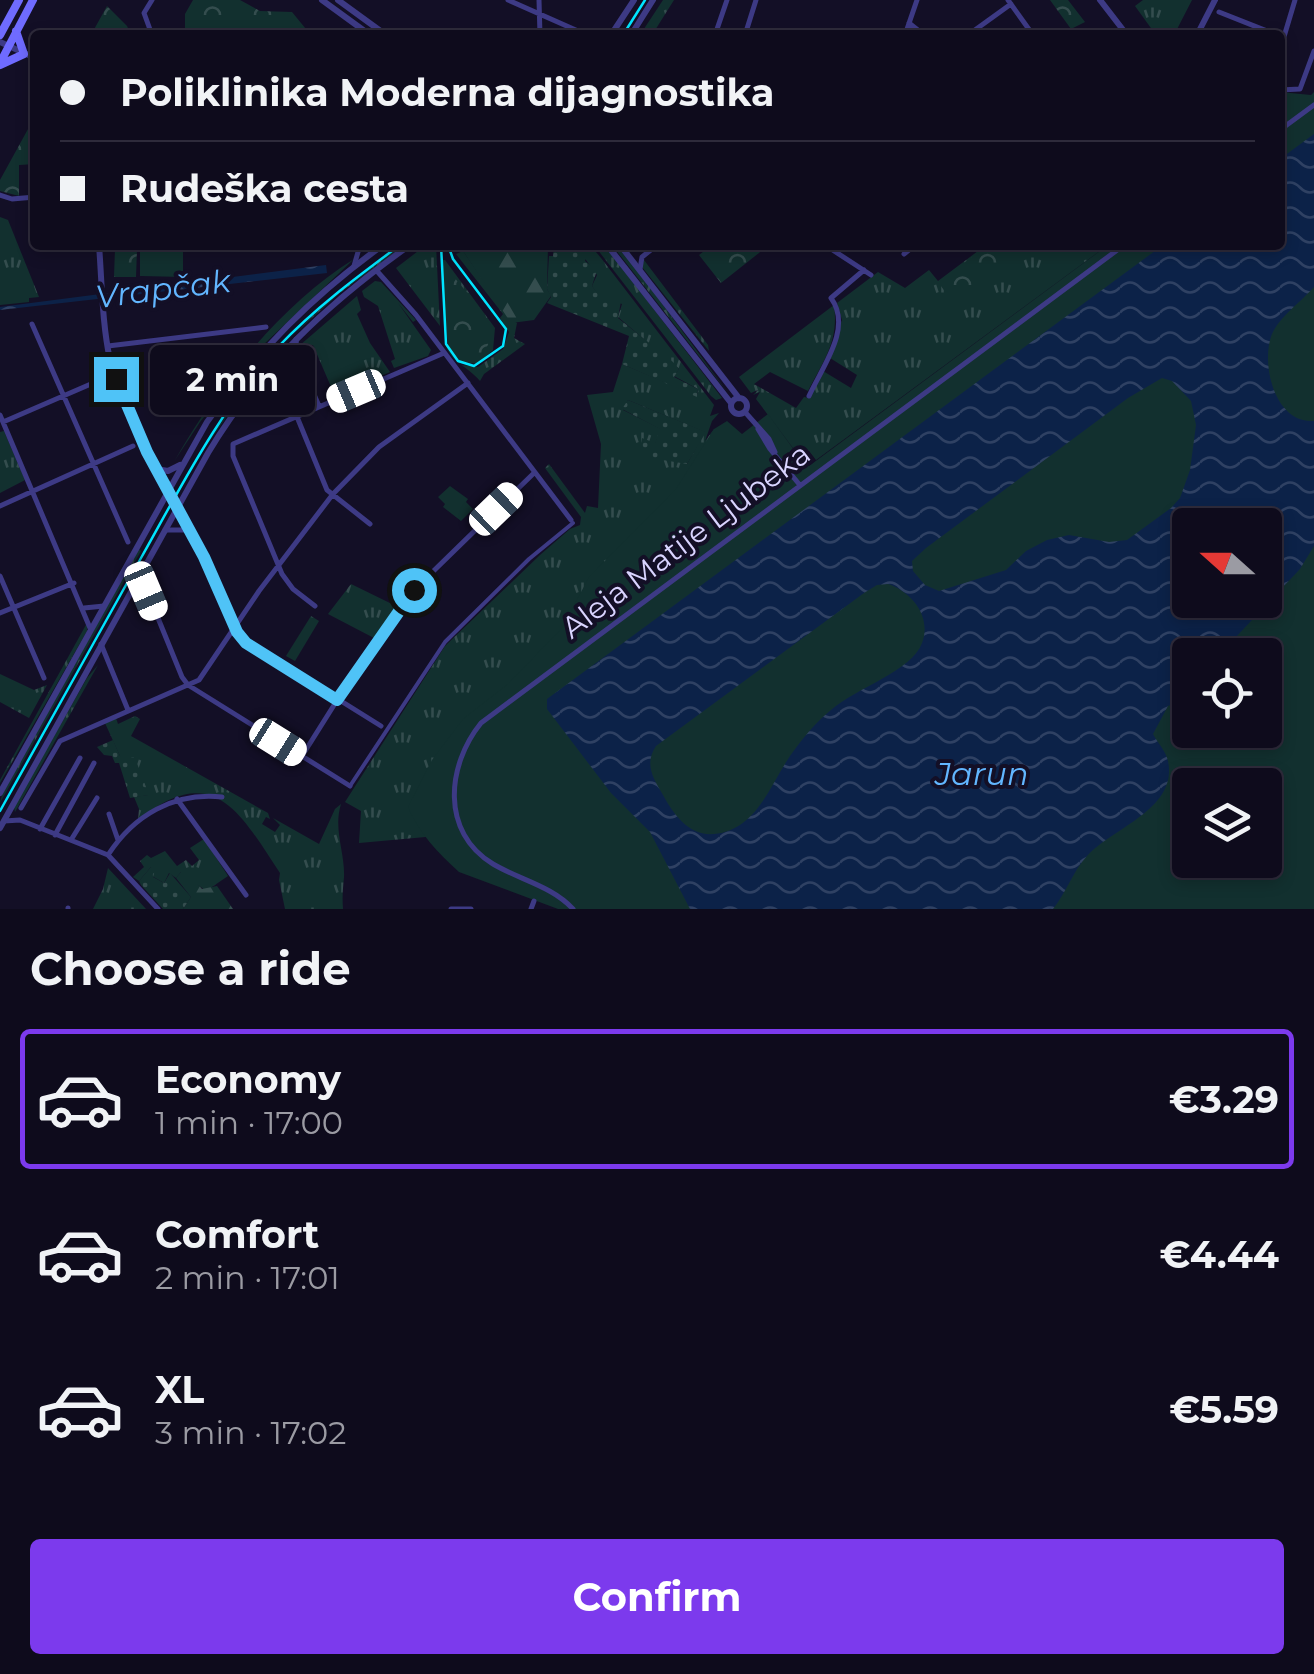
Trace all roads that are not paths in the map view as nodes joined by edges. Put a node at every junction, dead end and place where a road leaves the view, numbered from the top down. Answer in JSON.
{"nodes":[{"id":1,"x":19,"y":0,"type":"edge"},
{"id":2,"x":33,"y":0,"type":"edge"},
{"id":3,"x":152,"y":0,"type":"edge"},
{"id":4,"x":322,"y":0,"type":"edge"},
{"id":5,"x":338,"y":0,"type":"edge"},
{"id":6,"x":508,"y":0,"type":"edge"},
{"id":7,"x":538,"y":0,"type":"edge"},
{"id":8,"x":634,"y":0,"type":"edge"},
{"id":9,"x":653,"y":0,"type":"edge"},
{"id":10,"x":727,"y":0,"type":"edge"},
{"id":11,"x":756,"y":0,"type":"edge"},
{"id":12,"x":916,"y":0,"type":"edge"},
{"id":13,"x":1100,"y":0,"type":"edge"},
{"id":14,"x":1215,"y":0,"type":"edge"},
{"id":15,"x":1294,"y":0,"type":"edge"},
{"id":16,"x":1010,"y":2,"type":"edge"},
{"id":17,"x":1219,"y":12,"type":"dead end"},
{"id":18,"x":539,"y":13,"type":"junction"},
{"id":19,"x":909,"y":23,"type":"junction"},
{"id":20,"x":984,"y":24,"type":"junction"},
{"id":21,"x":372,"y":25,"type":"junction"},
{"id":22,"x":150,"y":30,"type":"edge"},
{"id":23,"x":362,"y":30,"type":"edge"},
{"id":24,"x":369,"y":30,"type":"edge"},
{"id":25,"x":379,"y":30,"type":"edge"},
{"id":26,"x":540,"y":30,"type":"edge"},
{"id":27,"x":576,"y":30,"type":"edge"},
{"id":28,"x":614,"y":30,"type":"edge"},
{"id":29,"x":634,"y":30,"type":"edge"},
{"id":30,"x":717,"y":30,"type":"edge"},
{"id":31,"x":747,"y":30,"type":"edge"},
{"id":32,"x":907,"y":30,"type":"edge"},
{"id":33,"x":918,"y":30,"type":"edge"},
{"id":34,"x":975,"y":30,"type":"edge"},
{"id":35,"x":988,"y":30,"type":"edge"},
{"id":36,"x":1030,"y":30,"type":"edge"},
{"id":37,"x":1123,"y":30,"type":"edge"},
{"id":38,"x":1200,"y":30,"type":"edge"},
{"id":39,"x":1265,"y":30,"type":"edge"},
{"id":40,"x":1282,"y":30,"type":"edge"},
{"id":41,"x":16,"y":32,"type":"junction"},
{"id":42,"x":3,"y":35,"type":"edge"},
{"id":43,"x":1314,"y":50,"type":"edge"},
{"id":44,"x":24,"y":54,"type":"junction"},
{"id":45,"x":30,"y":56,"type":"edge"},
{"id":46,"x":0,"y":64,"type":"edge"},
{"id":47,"x":1285,"y":90,"type":"edge"},
{"id":48,"x":1314,"y":104,"type":"edge"},
{"id":49,"x":1285,"y":126,"type":"edge"},
{"id":50,"x":0,"y":195,"type":"edge"},
{"id":51,"x":30,"y":198,"type":"edge"},
{"id":52,"x":99,"y":250,"type":"edge"},
{"id":53,"x":359,"y":250,"type":"edge"},
{"id":54,"x":377,"y":250,"type":"edge"},
{"id":55,"x":403,"y":250,"type":"edge"},
{"id":56,"x":611,"y":250,"type":"edge"},
{"id":57,"x":625,"y":250,"type":"edge"},
{"id":58,"x":651,"y":250,"type":"edge"},
{"id":59,"x":840,"y":250,"type":"edge"},
{"id":60,"x":909,"y":250,"type":"edge"},
{"id":61,"x":1117,"y":250,"type":"edge"},
{"id":62,"x":904,"y":254,"type":"dead end"},
{"id":63,"x":630,"y":256,"type":"junction"},
{"id":64,"x":642,"y":257,"type":"junction"},
{"id":65,"x":354,"y":266,"type":"junction"},
{"id":66,"x":640,"y":269,"type":"junction"},
{"id":67,"x":376,"y":270,"type":"junction"},
{"id":68,"x":32,"y":324,"type":"dead end"},
{"id":69,"x":266,"y":328,"type":"dead end"},
{"id":70,"x":296,"y":337,"type":"junction"},
{"id":71,"x":108,"y":346,"type":"junction"},
{"id":72,"x":283,"y":351,"type":"junction"},
{"id":73,"x":444,"y":353,"type":"junction"},
{"id":74,"x":298,"y":356,"type":"junction"},
{"id":75,"x":279,"y":373,"type":"dead end"},
{"id":76,"x":114,"y":374,"type":"junction"},
{"id":77,"x":468,"y":382,"type":"junction"},
{"id":78,"x":808,"y":396,"type":"dead end"},
{"id":79,"x":64,"y":397,"type":"junction"},
{"id":80,"x":739,"y":398,"type":"junction"},
{"id":81,"x":731,"y":403,"type":"junction"},
{"id":82,"x":319,"y":406,"type":"junction"},
{"id":83,"x":745,"y":412,"type":"junction"},
{"id":84,"x":296,"y":416,"type":"junction"},
{"id":85,"x":1,"y":420,"type":"edge"},
{"id":86,"x":133,"y":446,"type":"dead end"},
{"id":87,"x":94,"y":464,"type":"junction"},
{"id":88,"x":182,"y":465,"type":"junction"},
{"id":89,"x":156,"y":470,"type":"junction"},
{"id":90,"x":534,"y":472,"type":"junction"},
{"id":91,"x":800,"y":484,"type":"junction"},
{"id":92,"x":168,"y":489,"type":"junction"},
{"id":93,"x":33,"y":491,"type":"junction"},
{"id":94,"x":333,"y":494,"type":"junction"},
{"id":95,"x":0,"y":506,"type":"edge"},
{"id":96,"x":177,"y":509,"type":"junction"},
{"id":97,"x":572,"y":522,"type":"joint"},
{"id":98,"x":370,"y":524,"type":"dead end"},
{"id":99,"x":165,"y":530,"type":"junction"},
{"id":100,"x":188,"y":530,"type":"junction"},
{"id":101,"x":128,"y":542,"type":"dead end"},
{"id":102,"x":278,"y":566,"type":"junction"},
{"id":103,"x":0,"y":576,"type":"edge"},
{"id":104,"x":74,"y":584,"type":"junction"},
{"id":105,"x":146,"y":591,"type":"dead end"},
{"id":106,"x":104,"y":606,"type":"junction"},
{"id":107,"x":315,"y":606,"type":"dead end"},
{"id":108,"x":14,"y":608,"type":"junction"},
{"id":109,"x":84,"y":608,"type":"junction"},
{"id":110,"x":0,"y":613,"type":"edge"},
{"id":111,"x":235,"y":628,"type":"junction"},
{"id":112,"x":91,"y":630,"type":"junction"},
{"id":113,"x":102,"y":642,"type":"junction"},
{"id":114,"x":109,"y":666,"type":"junction"},
{"id":115,"x":88,"y":668,"type":"junction"},
{"id":116,"x":44,"y":678,"type":"dead end"},
{"id":117,"x":188,"y":685,"type":"junction"},
{"id":118,"x":337,"y":700,"type":"junction"},
{"id":119,"x":128,"y":710,"type":"junction"},
{"id":120,"x":381,"y":726,"type":"dead end"},
{"id":121,"x":302,"y":756,"type":"junction"},
{"id":122,"x":80,"y":758,"type":"dead end"},
{"id":123,"x":94,"y":763,"type":"dead end"},
{"id":124,"x":350,"y":786,"type":"joint"},
{"id":125,"x":1,"y":791,"type":"edge"},
{"id":126,"x":222,"y":797,"type":"dead end"},
{"id":127,"x":97,"y":798,"type":"dead end"},
{"id":128,"x":177,"y":798,"type":"junction"},
{"id":129,"x":17,"y":807,"type":"junction"},
{"id":130,"x":108,"y":814,"type":"dead end"},
{"id":131,"x":20,"y":820,"type":"junction"},
{"id":132,"x":2,"y":824,"type":"edge"},
{"id":133,"x":40,"y":829,"type":"junction"},
{"id":134,"x":55,"y":835,"type":"junction"},
{"id":135,"x":71,"y":840,"type":"junction"},
{"id":136,"x":118,"y":840,"type":"junction"},
{"id":137,"x":108,"y":855,"type":"junction"},
{"id":138,"x":246,"y":895,"type":"dead end"},
{"id":139,"x":534,"y":901,"type":"dead end"},
{"id":140,"x":158,"y":909,"type":"edge"},
{"id":141,"x":451,"y":909,"type":"edge"},
{"id":142,"x":471,"y":909,"type":"edge"},
{"id":143,"x":531,"y":909,"type":"edge"},
{"id":144,"x":574,"y":909,"type":"edge"}],
"edges":[{"from":1,"to":42,"type":"main road"},
{"from":2,"to":41,"type":"main road"},
{"from":3,"to":22,"type":"street"},
{"from":4,"to":23,"type":"street"},
{"from":5,"to":21,"type":"street"},
{"from":6,"to":18,"type":"street"},
{"from":7,"to":18,"type":"street"},
{"from":8,"to":28,"type":"street"},
{"from":9,"to":29,"type":"street"},
{"from":10,"to":30,"type":"street"},
{"from":11,"to":31,"type":"street"},
{"from":12,"to":19,"type":"street"},
{"from":13,"to":37,"type":"street"},
{"from":14,"to":38,"type":"street"},
{"from":15,"to":40,"type":"street"},
{"from":16,"to":20,"type":"street"},
{"from":16,"to":36,"type":"street"},
{"from":17,"to":39,"type":"street"},
{"from":18,"to":26,"type":"street"},
{"from":18,"to":27,"type":"street"},
{"from":19,"to":32,"type":"street"},
{"from":19,"to":33,"type":"street"},
{"from":20,"to":34,"type":"street"},
{"from":20,"to":35,"type":"street"},
{"from":21,"to":24,"type":"street"},
{"from":21,"to":25,"type":"street"},
{"from":41,"to":42,"type":"main road"},
{"from":41,"to":44,"type":"main road"},
{"from":42,"to":44,"type":"street"},
{"from":42,"to":46,"type":"main road"},
{"from":43,"to":47,"type":"street"},
{"from":44,"to":45,"type":"street"},
{"from":44,"to":46,"type":"main road"},
{"from":48,"to":49,"type":"street"},
{"from":50,"to":51,"type":"street"},
{"from":52,"to":71,"type":"street"},
{"from":53,"to":65,"type":"street"},
{"from":54,"to":65,"type":"street"},
{"from":55,"to":67,"type":"street"},
{"from":56,"to":81,"type":"street"},
{"from":57,"to":63,"type":"street"},
{"from":58,"to":64,"type":"street"},
{"from":59,"to":78,"type":"street"},
{"from":60,"to":62,"type":"street"},
{"from":61,"to":91,"type":"street","name":"Aleja Matije Ljubeka"},
{"from":63,"to":64,"type":"street"},
{"from":63,"to":66,"type":"street"},
{"from":64,"to":66,"type":"street"},
{"from":65,"to":88,"type":"street"},
{"from":66,"to":80,"type":"street"},
{"from":67,"to":70,"type":"street"},
{"from":67,"to":73,"type":"street"},
{"from":68,"to":79,"type":"street"},
{"from":69,"to":71,"type":"street"},
{"from":70,"to":72,"type":"street"},
{"from":70,"to":74,"type":"street"},
{"from":71,"to":76,"type":"street"},
{"from":72,"to":74,"type":"street"},
{"from":72,"to":96,"type":"street"},
{"from":73,"to":77,"type":"street"},
{"from":73,"to":82,"type":"street"},
{"from":74,"to":82,"type":"street"},
{"from":75,"to":84,"type":"street"},
{"from":76,"to":79,"type":"street"},
{"from":76,"to":89,"type":"street"},
{"from":77,"to":90,"type":"street"},
{"from":77,"to":94,"type":"street"},
{"from":79,"to":85,"type":"street"},
{"from":79,"to":87,"type":"street"},
{"from":80,"to":81,"type":"street"},
{"from":80,"to":83,"type":"street"},
{"from":81,"to":83,"type":"street"},
{"from":82,"to":84,"type":"street"},
{"from":83,"to":91,"type":"street"},
{"from":84,"to":94,"type":"street"},
{"from":84,"to":102,"type":"street"},
{"from":85,"to":93,"type":"street"},
{"from":86,"to":87,"type":"street"},
{"from":87,"to":93,"type":"street"},
{"from":87,"to":101,"type":"street"},
{"from":88,"to":89,"type":"street"},
{"from":88,"to":92,"type":"street"},
{"from":89,"to":92,"type":"street"},
{"from":90,"to":97,"type":"street"},
{"from":90,"to":118,"type":"street"},
{"from":91,"to":144,"type":"street","name":"Aleja Matije Ljubeka"},
{"from":92,"to":96,"type":"street"},
{"from":92,"to":106,"type":"street"},
{"from":93,"to":95,"type":"street"},
{"from":93,"to":104,"type":"street"},
{"from":94,"to":98,"type":"street"},
{"from":94,"to":102,"type":"street"},
{"from":96,"to":99,"type":"street"},
{"from":96,"to":100,"type":"street"},
{"from":97,"to":124,"type":"street"},
{"from":99,"to":100,"type":"street"},
{"from":99,"to":113,"type":"street"},
{"from":100,"to":111,"type":"street"},
{"from":102,"to":107,"type":"street"},
{"from":102,"to":111,"type":"street"},
{"from":103,"to":108,"type":"street"},
{"from":104,"to":108,"type":"street"},
{"from":104,"to":109,"type":"street"},
{"from":105,"to":117,"type":"street"},
{"from":106,"to":109,"type":"street"},
{"from":106,"to":112,"type":"street"},
{"from":108,"to":110,"type":"street"},
{"from":108,"to":116,"type":"street"},
{"from":109,"to":112,"type":"street"},
{"from":111,"to":117,"type":"street"},
{"from":111,"to":118,"type":"street"},
{"from":112,"to":125,"type":"street"},
{"from":113,"to":114,"type":"street"},
{"from":113,"to":115,"type":"street"},
{"from":114,"to":115,"type":"street"},
{"from":114,"to":119,"type":"street"},
{"from":115,"to":129,"type":"street"},
{"from":117,"to":119,"type":"street"},
{"from":117,"to":121,"type":"street"},
{"from":118,"to":120,"type":"street"},
{"from":118,"to":121,"type":"street"},
{"from":119,"to":129,"type":"street"},
{"from":121,"to":124,"type":"street"},
{"from":122,"to":133,"type":"street"},
{"from":123,"to":134,"type":"street"},
{"from":126,"to":128,"type":"street"},
{"from":127,"to":135,"type":"street"},
{"from":128,"to":136,"type":"street"},
{"from":128,"to":138,"type":"street"},
{"from":129,"to":131,"type":"street"},
{"from":129,"to":132,"type":"street"},
{"from":130,"to":136,"type":"street"},
{"from":131,"to":132,"type":"street"},
{"from":131,"to":133,"type":"street"},
{"from":133,"to":134,"type":"street"},
{"from":134,"to":135,"type":"street"},
{"from":135,"to":137,"type":"street"},
{"from":136,"to":137,"type":"street"},
{"from":137,"to":140,"type":"street"},
{"from":139,"to":143,"type":"street"},
{"from":141,"to":142,"type":"street"}]}
